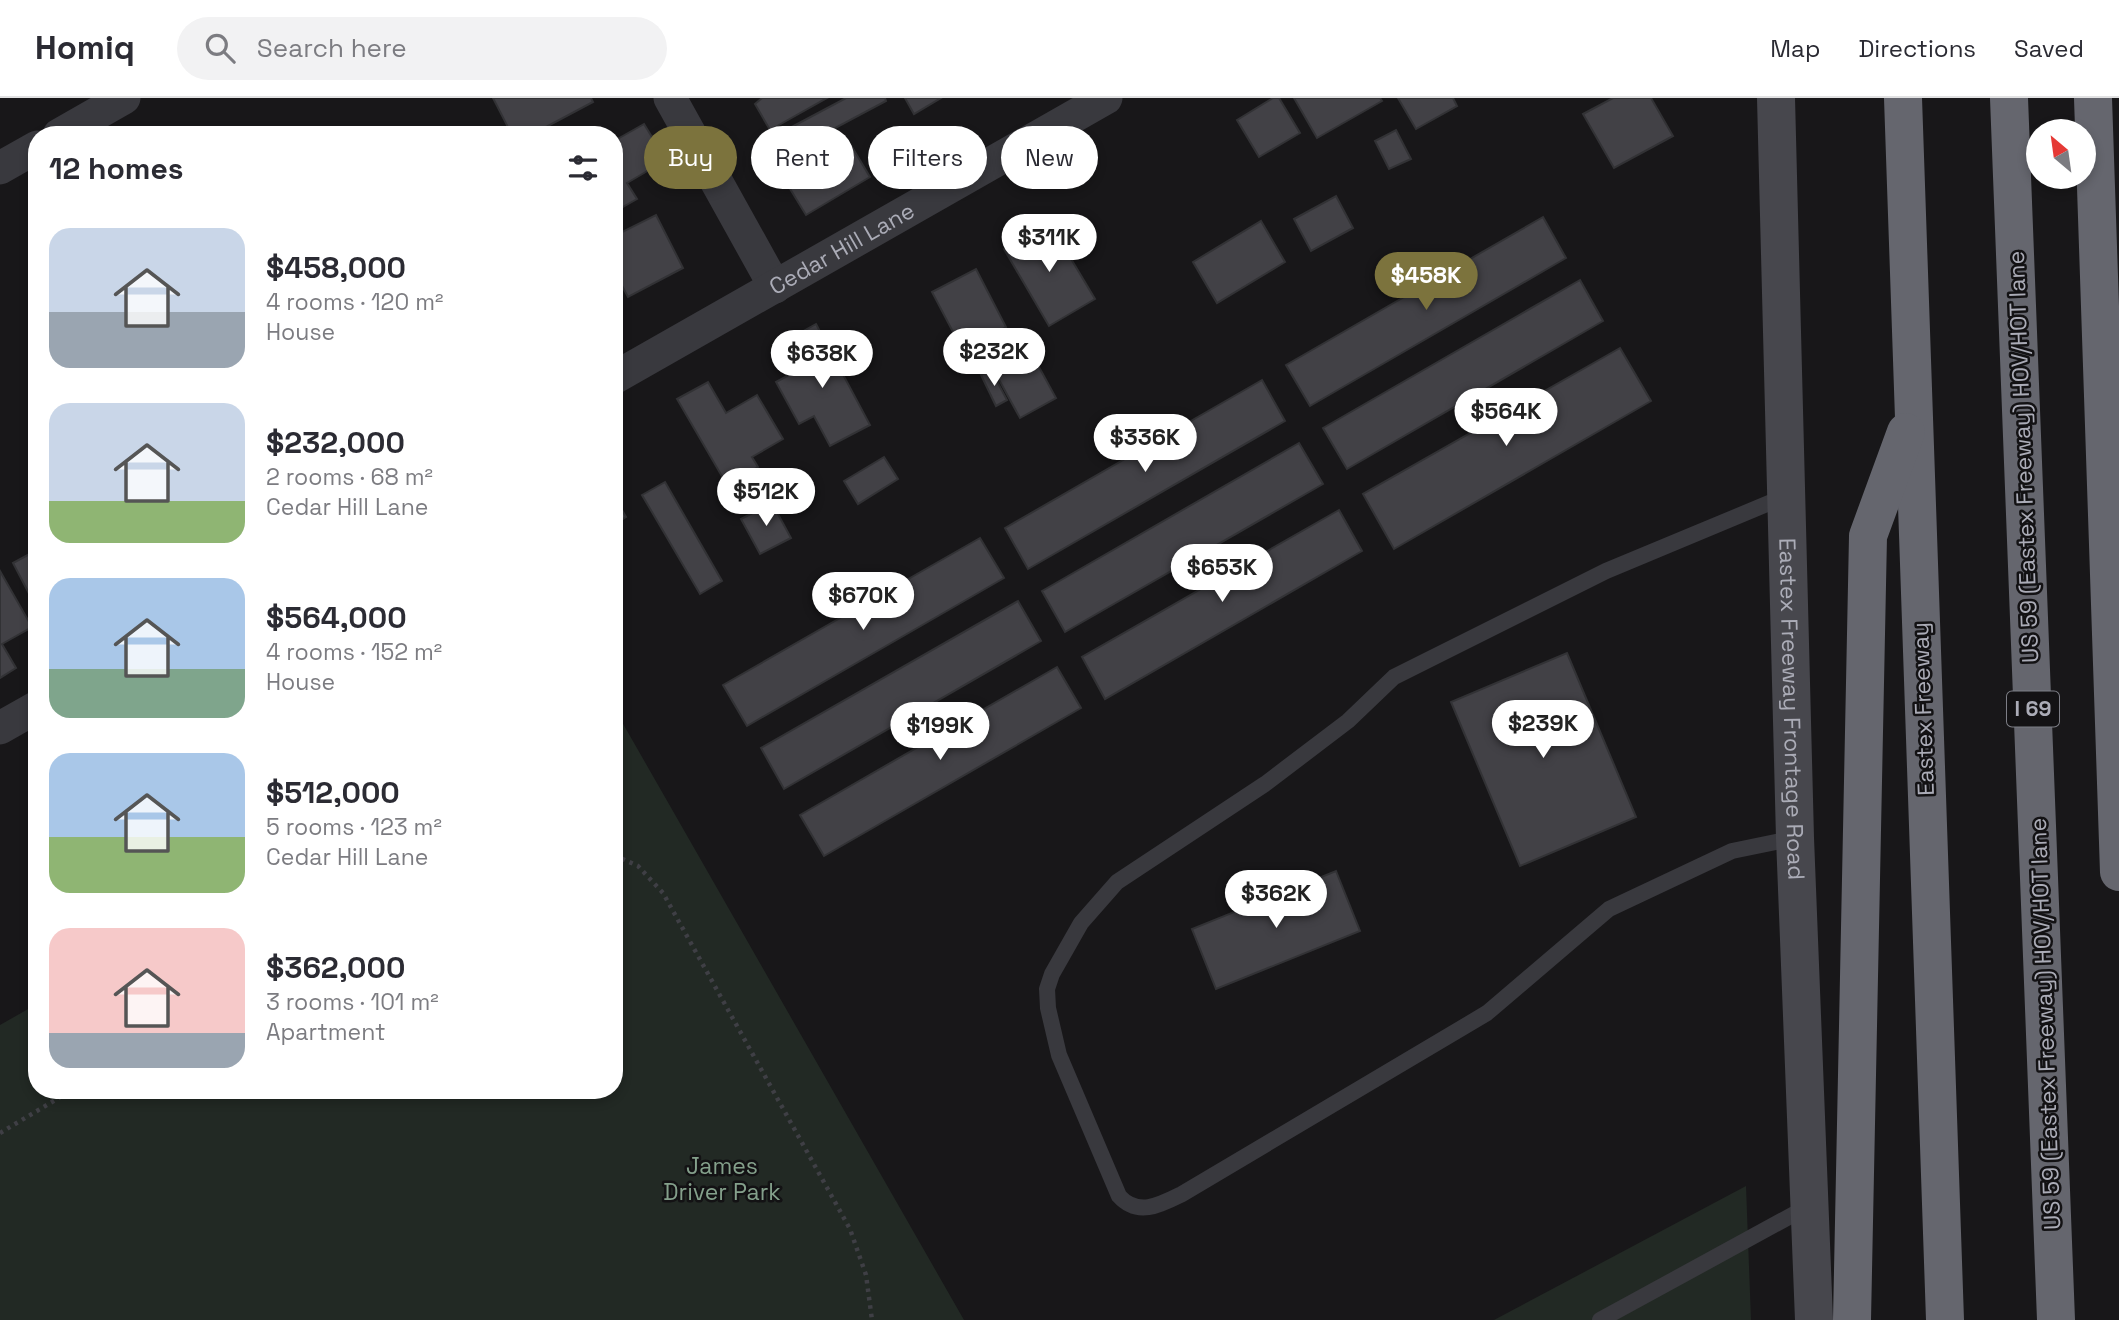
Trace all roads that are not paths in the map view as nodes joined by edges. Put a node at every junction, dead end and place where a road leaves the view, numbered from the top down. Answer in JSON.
{"nodes":[{"id":1,"x":124,"y":98,"type":"edge"},
{"id":2,"x":670,"y":98,"type":"edge"},
{"id":3,"x":1106,"y":98,"type":"edge"},
{"id":4,"x":1776,"y":98,"type":"edge"},
{"id":5,"x":1903,"y":98,"type":"edge"},
{"id":6,"x":2009,"y":98,"type":"edge"},
{"id":7,"x":2093,"y":98,"type":"edge"},
{"id":8,"x":75,"y":126,"type":"edge"},
{"id":9,"x":28,"y":152,"type":"edge"},
{"id":10,"x":0,"y":168,"type":"edge"},
{"id":11,"x":775,"y":287,"type":"junction"},
{"id":12,"x":623,"y":373,"type":"edge"},
{"id":13,"x":1913,"y":414,"type":"junction"},
{"id":14,"x":1786,"y":496,"type":"junction"},
{"id":15,"x":28,"y":712,"type":"edge"},
{"id":16,"x":0,"y":728,"type":"edge"},
{"id":17,"x":1795,"y":838,"type":"junction"},
{"id":18,"x":2119,"y":872,"type":"edge"},
{"id":19,"x":1809,"y":1206,"type":"junction"},
{"id":20,"x":1600,"y":1320,"type":"edge"},
{"id":21,"x":1814,"y":1320,"type":"edge"},
{"id":22,"x":1852,"y":1320,"type":"edge"},
{"id":23,"x":1945,"y":1320,"type":"edge"},
{"id":24,"x":2056,"y":1320,"type":"edge"}],
"edges":[{"from":1,"to":8,"type":"street"},
{"from":2,"to":11,"type":"street"},
{"from":3,"to":11,"type":"street","name":"Cedar Hill Lane"},
{"from":4,"to":14,"type":"main road","name":"Eastex Freeway Frontage Road"},
{"from":5,"to":13,"type":"highway","name":"Eastex Freeway"},
{"from":6,"to":24,"type":"highway","name":"US 59 (Eastex Freeway) HOV/HOT lane","number":"I 69"},
{"from":7,"to":18,"type":"highway"},
{"from":9,"to":10,"type":"street"},
{"from":11,"to":12,"type":"street","name":"Cedar Hill Lane"},
{"from":13,"to":22,"type":"highway"},
{"from":13,"to":23,"type":"highway","name":"Eastex Freeway"},
{"from":14,"to":17,"type":"main road","name":"Eastex Freeway Frontage Road"},
{"from":14,"to":17,"type":"lane"},
{"from":15,"to":16,"type":"street"},
{"from":17,"to":19,"type":"main road","name":"Eastex Freeway Frontage Road"},
{"from":19,"to":20,"type":"lane"},
{"from":19,"to":21,"type":"main road","name":"Eastex Freeway Frontage Road"}]}
